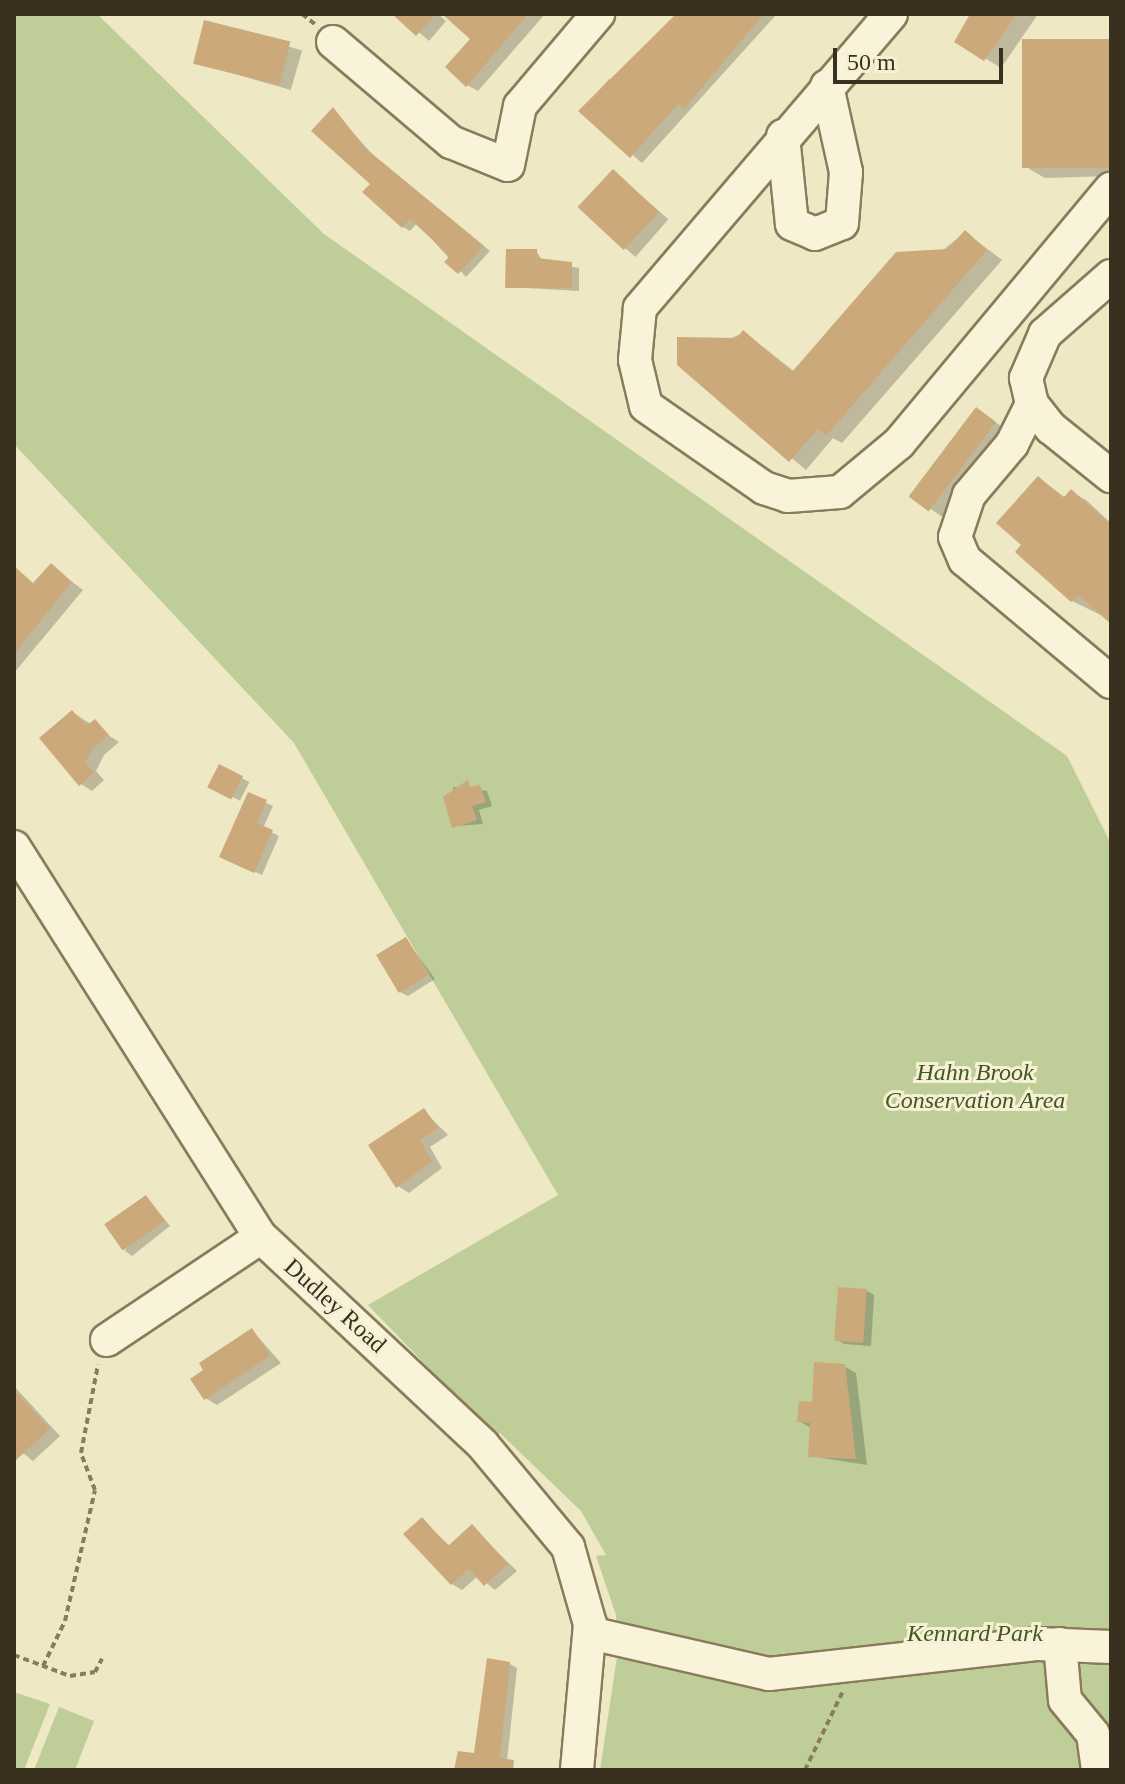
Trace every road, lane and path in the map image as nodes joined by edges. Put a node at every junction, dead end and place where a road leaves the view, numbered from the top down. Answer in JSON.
{"nodes":[{"id":1,"x":598,"y":14,"type":"edge"},
{"id":2,"x":891,"y":14,"type":"edge"},
{"id":3,"x":333,"y":42,"type":"dead end"},
{"id":4,"x":827,"y":86,"type":"junction"},
{"id":5,"x":783,"y":136,"type":"junction"},
{"id":6,"x":1111,"y":189,"type":"edge"},
{"id":7,"x":1111,"y":276,"type":"edge"},
{"id":8,"x":1032,"y":404,"type":"junction"},
{"id":9,"x":1111,"y":476,"type":"edge"},
{"id":10,"x":1111,"y":682,"type":"edge"},
{"id":11,"x":14,"y":847,"type":"edge"},
{"id":12,"x":261,"y":1237,"type":"junction"},
{"id":13,"x":107,"y":1340,"type":"joint"},
{"id":14,"x":590,"y":1633,"type":"junction"},
{"id":15,"x":1060,"y":1644,"type":"junction"},
{"id":16,"x":1111,"y":1647,"type":"edge"},
{"id":17,"x":14,"y":1655,"type":"edge"},
{"id":18,"x":102,"y":1659,"type":"dead end"},
{"id":19,"x":855,"y":1664,"type":"junction"},
{"id":20,"x":43,"y":1666,"type":"junction"},
{"id":21,"x":577,"y":1770,"type":"edge"},
{"id":22,"x":805,"y":1770,"type":"edge"},
{"id":23,"x":1098,"y":1770,"type":"edge"}],
"edges":[{"from":1,"to":3,"type":"street"},
{"from":2,"to":4,"type":"street"},
{"from":4,"to":5,"type":"street"},
{"from":4,"to":5,"type":"street"},
{"from":5,"to":6,"type":"street"},
{"from":7,"to":8,"type":"street"},
{"from":8,"to":9,"type":"street"},
{"from":8,"to":10,"type":"street"},
{"from":11,"to":12,"type":"street","name":"Dudley Road"},
{"from":12,"to":13,"type":"street"},
{"from":12,"to":14,"type":"street","name":"Dudley Road"},
{"from":13,"to":20,"type":"path"},
{"from":14,"to":19,"type":"street"},
{"from":14,"to":21,"type":"street","name":"Dudley Road"},
{"from":15,"to":16,"type":"street"},
{"from":15,"to":19,"type":"street"},
{"from":15,"to":23,"type":"street"},
{"from":17,"to":20,"type":"path"},
{"from":18,"to":20,"type":"path"},
{"from":19,"to":22,"type":"path"}]}
